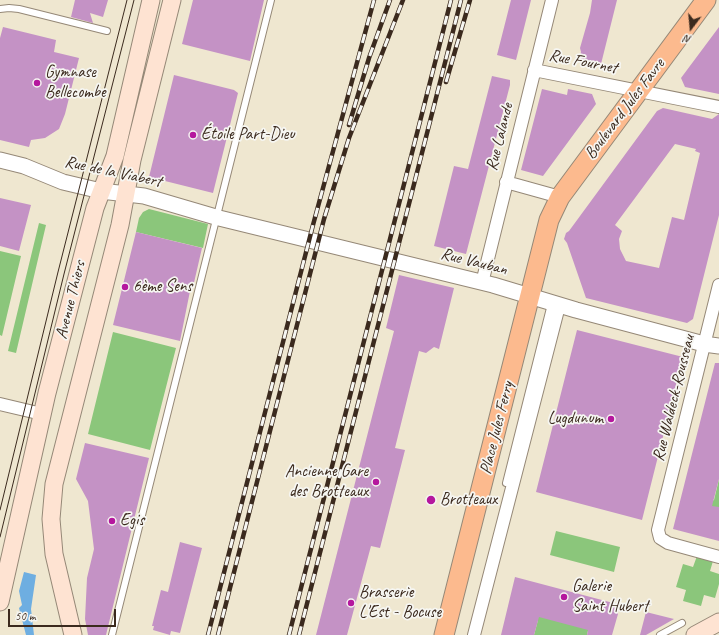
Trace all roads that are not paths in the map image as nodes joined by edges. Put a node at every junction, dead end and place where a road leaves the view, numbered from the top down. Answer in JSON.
{"nodes":[{"id":1,"x":152,"y":0,"type":"edge"},
{"id":2,"x":172,"y":0,"type":"edge"},
{"id":3,"x":271,"y":0,"type":"edge"},
{"id":4,"x":552,"y":0,"type":"edge"},
{"id":5,"x":706,"y":0,"type":"edge"},
{"id":6,"x":0,"y":9,"type":"edge"},
{"id":7,"x":107,"y":31,"type":"dead end"},
{"id":8,"x":534,"y":70,"type":"junction"},
{"id":9,"x":639,"y":90,"type":"junction"},
{"id":10,"x":719,"y":107,"type":"edge"},
{"id":11,"x":0,"y":160,"type":"edge"},
{"id":12,"x":506,"y":182,"type":"junction"},
{"id":13,"x":101,"y":191,"type":"junction"},
{"id":14,"x":126,"y":194,"type":"junction"},
{"id":15,"x":560,"y":197,"type":"junction"},
{"id":16,"x":217,"y":217,"type":"junction"},
{"id":17,"x":549,"y":220,"type":"joint"},
{"id":18,"x":482,"y":283,"type":"junction"},
{"id":19,"x":719,"y":285,"type":"edge"},
{"id":20,"x":530,"y":297,"type":"junction"},
{"id":21,"x":555,"y":305,"type":"junction"},
{"id":22,"x":712,"y":345,"type":"edge"},
{"id":23,"x":0,"y":404,"type":"edge"},
{"id":24,"x":42,"y":414,"type":"junction"},
{"id":25,"x":506,"y":484,"type":"dead end"},
{"id":26,"x":719,"y":557,"type":"edge"},
{"id":27,"x":0,"y":602,"type":"edge"},
{"id":28,"x":719,"y":622,"type":"edge"},
{"id":29,"x":682,"y":623,"type":"dead end"},
{"id":30,"x":73,"y":635,"type":"edge"},
{"id":31,"x":112,"y":635,"type":"edge"},
{"id":32,"x":444,"y":635,"type":"edge"},
{"id":33,"x":474,"y":635,"type":"edge"},
{"id":34,"x":660,"y":635,"type":"edge"},
{"id":35,"x":695,"y":635,"type":"edge"}],
"edges":[{"from":1,"to":13,"type":"main road","name":"Avenue Thiers"},
{"from":2,"to":14,"type":"main road","name":"Avenue Thiers"},
{"from":3,"to":16,"type":"lane"},
{"from":4,"to":8,"type":"street","name":"Rue Lalande"},
{"from":5,"to":9,"type":"main road","name":"Boulevard Jules Favre"},
{"from":6,"to":7,"type":"lane"},
{"from":8,"to":9,"type":"street","name":"Rue Fournet"},
{"from":8,"to":12,"type":"street","name":"Rue Lalande"},
{"from":9,"to":10,"type":"street","name":"Rue Fournet"},
{"from":9,"to":15,"type":"main road","name":"Boulevard Jules Favre"},
{"from":11,"to":13,"type":"street","name":"Rue de la Viabert"},
{"from":12,"to":15,"type":"street"},
{"from":12,"to":18,"type":"street","name":"Rue Lalande"},
{"from":13,"to":14,"type":"street","name":"Rue de la Viabert"},
{"from":13,"to":24,"type":"main road","name":"Avenue Thiers"},
{"from":14,"to":16,"type":"street","name":"Rue de la Viabert"},
{"from":14,"to":30,"type":"main road","name":"Avenue Thiers"},
{"from":15,"to":17,"type":"main road","name":"Boulevard Jules Favre"},
{"from":16,"to":18,"type":"street","name":"Rue Vauban"},
{"from":16,"to":31,"type":"lane"},
{"from":17,"to":20,"type":"main road","name":"Place Jules Ferry"},
{"from":18,"to":20,"type":"street","name":"Rue Vauban"},
{"from":19,"to":22,"type":"street","name":"Rue Waldeck-Rousseau"},
{"from":20,"to":21,"type":"street","name":"Rue Vauban"},
{"from":20,"to":32,"type":"main road","name":"Place Jules Ferry"},
{"from":21,"to":22,"type":"street","name":"Rue Vauban"},
{"from":21,"to":25,"type":"lane"},
{"from":21,"to":33,"type":"street","name":"Place Jules Ferry"},
{"from":22,"to":26,"type":"street","name":"Rue Waldeck-Rousseau"},
{"from":23,"to":24,"type":"street"},
{"from":24,"to":27,"type":"main road","name":"Avenue Thiers"},
{"from":28,"to":35,"type":"main road"},
{"from":29,"to":34,"type":"lane"}]}
